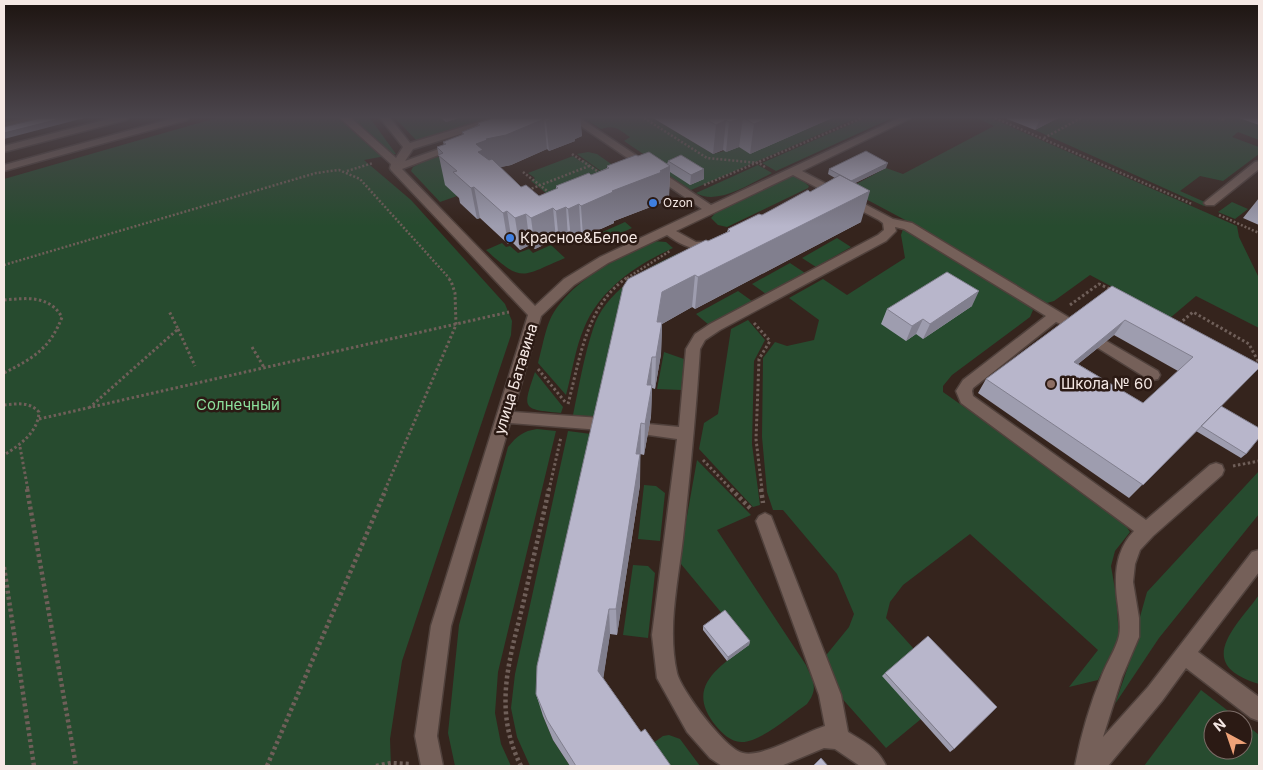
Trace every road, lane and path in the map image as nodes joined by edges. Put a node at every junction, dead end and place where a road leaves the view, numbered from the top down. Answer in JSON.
{"nodes":[{"id":1,"x":55,"y":154,"type":"edge"},
{"id":2,"x":383,"y":154,"type":"edge"},
{"id":3,"x":405,"y":154,"type":"edge"},
{"id":4,"x":427,"y":154,"type":"edge"},
{"id":5,"x":572,"y":154,"type":"dead end"},
{"id":6,"x":627,"y":154,"type":"edge"},
{"id":7,"x":701,"y":154,"type":"edge"},
{"id":8,"x":779,"y":154,"type":"edge"},
{"id":9,"x":829,"y":154,"type":"edge"},
{"id":10,"x":1077,"y":154,"type":"edge"},
{"id":11,"x":393,"y":163,"type":"junction"},
{"id":12,"x":758,"y":163,"type":"junction"},
{"id":13,"x":1259,"y":164,"type":"edge"},
{"id":14,"x":589,"y":166,"type":"junction"},
{"id":15,"x":766,"y":167,"type":"dead end"},
{"id":16,"x":4,"y":168,"type":"edge"},
{"id":17,"x":347,"y":171,"type":"junction"},
{"id":18,"x":793,"y":171,"type":"junction"},
{"id":19,"x":523,"y":172,"type":"dead end"},
{"id":20,"x":605,"y":177,"type":"edge"},
{"id":21,"x":540,"y":185,"type":"junction"},
{"id":22,"x":523,"y":192,"type":"edge"},
{"id":23,"x":685,"y":193,"type":"junction"},
{"id":24,"x":555,"y":197,"type":"edge"},
{"id":25,"x":1196,"y":206,"type":"dead end"},
{"id":26,"x":1212,"y":208,"type":"joint"},
{"id":27,"x":711,"y":210,"type":"junction"},
{"id":28,"x":889,"y":222,"type":"junction"},
{"id":29,"x":667,"y":230,"type":"junction"},
{"id":30,"x":1259,"y":233,"type":"edge"},
{"id":31,"x":719,"y":240,"type":"edge"},
{"id":32,"x":686,"y":244,"type":"junction"},
{"id":33,"x":4,"y":265,"type":"edge"},
{"id":34,"x":1116,"y":293,"type":"edge"},
{"id":35,"x":4,"y":300,"type":"edge"},
{"id":36,"x":169,"y":311,"type":"dead end"},
{"id":37,"x":745,"y":312,"type":"junction"},
{"id":38,"x":535,"y":314,"type":"junction"},
{"id":39,"x":1055,"y":316,"type":"junction"},
{"id":40,"x":1070,"y":324,"type":"edge"},
{"id":41,"x":456,"y":325,"type":"junction"},
{"id":42,"x":1177,"y":326,"type":"edge"},
{"id":43,"x":178,"y":329,"type":"junction"},
{"id":44,"x":1102,"y":344,"type":"edge"},
{"id":45,"x":252,"y":346,"type":"dead end"},
{"id":46,"x":524,"y":352,"type":"junction"},
{"id":47,"x":1259,"y":363,"type":"edge"},
{"id":48,"x":195,"y":366,"type":"dead end"},
{"id":49,"x":265,"y":368,"type":"junction"},
{"id":50,"x":4,"y":373,"type":"edge"},
{"id":51,"x":1153,"y":375,"type":"dead end"},
{"id":52,"x":4,"y":405,"type":"edge"},
{"id":53,"x":568,"y":405,"type":"junction"},
{"id":54,"x":88,"y":408,"type":"junction"},
{"id":55,"x":504,"y":417,"type":"junction"},
{"id":56,"x":39,"y":420,"type":"junction"},
{"id":57,"x":564,"y":421,"type":"junction"},
{"id":58,"x":601,"y":424,"type":"edge"},
{"id":59,"x":648,"y":430,"type":"edge"},
{"id":60,"x":685,"y":437,"type":"junction"},
{"id":61,"x":20,"y":447,"type":"junction"},
{"id":62,"x":4,"y":455,"type":"edge"},
{"id":63,"x":1259,"y":461,"type":"edge"},
{"id":64,"x":1216,"y":470,"type":"joint"},
{"id":65,"x":765,"y":521,"type":"junction"},
{"id":66,"x":1147,"y":530,"type":"junction"},
{"id":67,"x":1259,"y":558,"type":"edge"},
{"id":68,"x":4,"y":566,"type":"edge"},
{"id":69,"x":1184,"y":654,"type":"junction"},
{"id":70,"x":1259,"y":710,"type":"edge"},
{"id":71,"x":838,"y":738,"type":"junction"},
{"id":72,"x":432,"y":765,"type":"edge"},
{"id":73,"x":34,"y":766,"type":"edge"},
{"id":74,"x":76,"y":766,"type":"edge"},
{"id":75,"x":267,"y":766,"type":"edge"},
{"id":76,"x":376,"y":766,"type":"edge"},
{"id":77,"x":521,"y":766,"type":"edge"},
{"id":78,"x":875,"y":766,"type":"edge"},
{"id":79,"x":1086,"y":766,"type":"edge"},
{"id":80,"x":1093,"y":766,"type":"edge"}],
"edges":[{"from":1,"to":16,"type":"street"},
{"from":2,"to":11,"type":"street"},
{"from":3,"to":11,"type":"street"},
{"from":4,"to":11,"type":"street"},
{"from":5,"to":14,"type":"path"},
{"from":6,"to":23,"type":"street"},
{"from":7,"to":12,"type":"path"},
{"from":8,"to":12,"type":"path"},
{"from":9,"to":18,"type":"street","name":"улица Батавина"},
{"from":10,"to":25,"type":"path"},
{"from":11,"to":17,"type":"path"},
{"from":11,"to":38,"type":"street"},
{"from":12,"to":15,"type":"path"},
{"from":12,"to":23,"type":"path"},
{"from":13,"to":26,"type":"street"},
{"from":14,"to":20,"type":"path"},
{"from":14,"to":21,"type":"path"},
{"from":17,"to":33,"type":"path"},
{"from":17,"to":41,"type":"path"},
{"from":18,"to":27,"type":"street","name":"улица Батавина"},
{"from":18,"to":28,"type":"street"},
{"from":19,"to":21,"type":"path"},
{"from":21,"to":22,"type":"path"},
{"from":21,"to":24,"type":"path"},
{"from":23,"to":27,"type":"street"},
{"from":26,"to":30,"type":"path"},
{"from":27,"to":29,"type":"street","name":"улица Батавина"},
{"from":28,"to":37,"type":"street"},
{"from":28,"to":39,"type":"street"},
{"from":29,"to":32,"type":"street"},
{"from":29,"to":38,"type":"street","name":"улица Батавина"},
{"from":31,"to":32,"type":"street"},
{"from":32,"to":53,"type":"path"},
{"from":34,"to":39,"type":"path"},
{"from":35,"to":50,"type":"path"},
{"from":36,"to":43,"type":"path"},
{"from":37,"to":60,"type":"street"},
{"from":37,"to":65,"type":"path"},
{"from":38,"to":41,"type":"path"},
{"from":38,"to":46,"type":"street","name":"улица Батавина"},
{"from":39,"to":40,"type":"street"},
{"from":39,"to":66,"type":"street"},
{"from":41,"to":49,"type":"path"},
{"from":41,"to":75,"type":"path"},
{"from":42,"to":47,"type":"path"},
{"from":43,"to":48,"type":"path"},
{"from":43,"to":54,"type":"path"},
{"from":44,"to":51,"type":"street"},
{"from":45,"to":49,"type":"path"},
{"from":46,"to":53,"type":"path"},
{"from":46,"to":55,"type":"street","name":"улица Батавина"},
{"from":49,"to":54,"type":"path"},
{"from":52,"to":56,"type":"path"},
{"from":53,"to":57,"type":"path"},
{"from":54,"to":56,"type":"path"},
{"from":55,"to":57,"type":"street"},
{"from":55,"to":72,"type":"street","name":"улица Батавина"},
{"from":56,"to":61,"type":"path"},
{"from":57,"to":58,"type":"street"},
{"from":57,"to":77,"type":"path"},
{"from":59,"to":60,"type":"street"},
{"from":60,"to":65,"type":"path"},
{"from":60,"to":71,"type":"street"},
{"from":61,"to":62,"type":"path"},
{"from":61,"to":74,"type":"path"},
{"from":63,"to":64,"type":"path"},
{"from":64,"to":66,"type":"street"},
{"from":65,"to":71,"type":"street"},
{"from":66,"to":79,"type":"street"},
{"from":67,"to":69,"type":"street"},
{"from":68,"to":73,"type":"path"},
{"from":69,"to":70,"type":"street"},
{"from":69,"to":80,"type":"street"},
{"from":71,"to":78,"type":"street"},
{"from":72,"to":76,"type":"path"}]}
